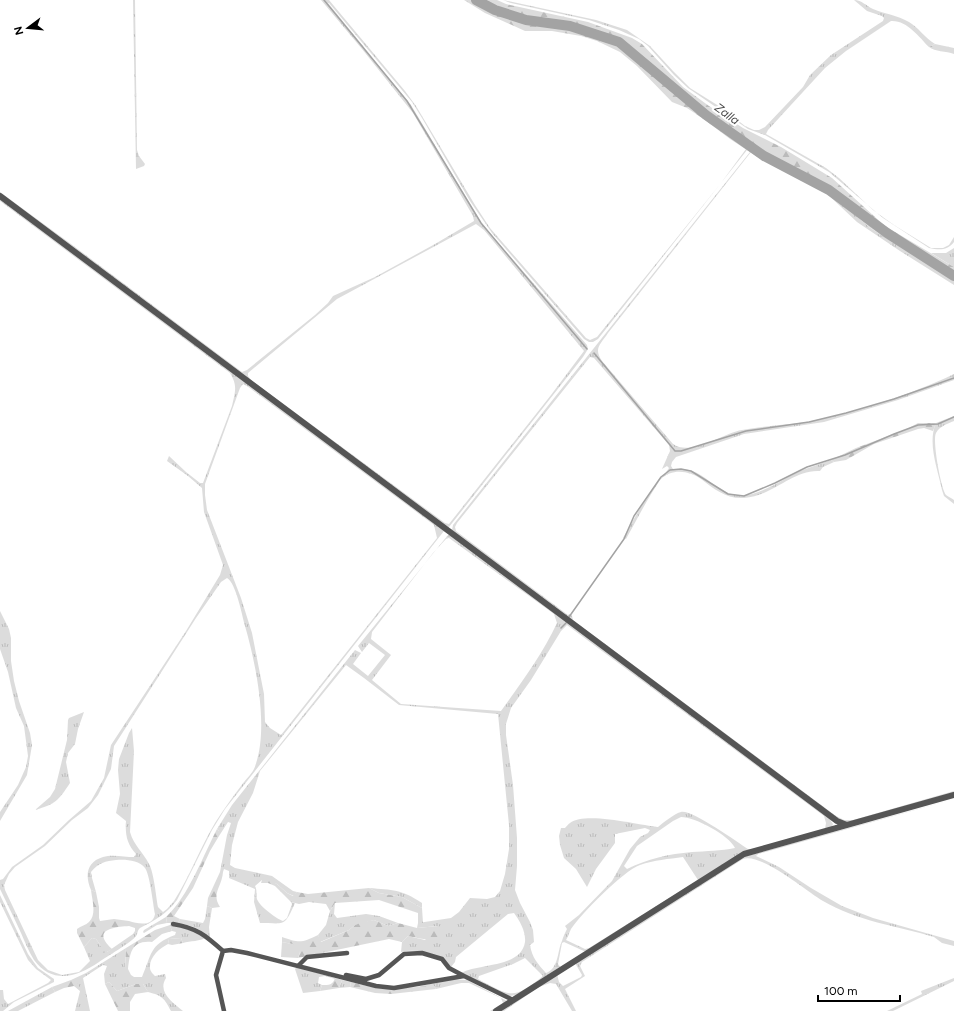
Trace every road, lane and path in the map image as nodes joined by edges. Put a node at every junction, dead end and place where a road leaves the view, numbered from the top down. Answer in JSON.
{"nodes":[{"id":1,"x":0,"y":196,"type":"edge"},
{"id":2,"x":954,"y":795,"type":"edge"},
{"id":3,"x":847,"y":826,"type":"junction"},
{"id":4,"x":173,"y":924,"type":"dead end"},
{"id":5,"x":223,"y":951,"type":"junction"},
{"id":6,"x":347,"y":952,"type":"dead end"},
{"id":7,"x":299,"y":965,"type":"junction"},
{"id":8,"x":311,"y":968,"type":"junction"},
{"id":9,"x":464,"y":976,"type":"junction"},
{"id":10,"x":513,"y":1000,"type":"junction"},
{"id":11,"x":224,"y":1011,"type":"edge"},
{"id":12,"x":496,"y":1011,"type":"edge"}],
"edges":[{"from":1,"to":3,"type":"street"},
{"from":2,"to":3,"type":"street"},
{"from":3,"to":10,"type":"street"},
{"from":4,"to":5,"type":"street"},
{"from":5,"to":7,"type":"street"},
{"from":5,"to":11,"type":"street"},
{"from":6,"to":7,"type":"street"},
{"from":7,"to":8,"type":"street"},
{"from":8,"to":9,"type":"street"},
{"from":8,"to":9,"type":"street"},
{"from":9,"to":10,"type":"street"},
{"from":10,"to":12,"type":"street"}]}
